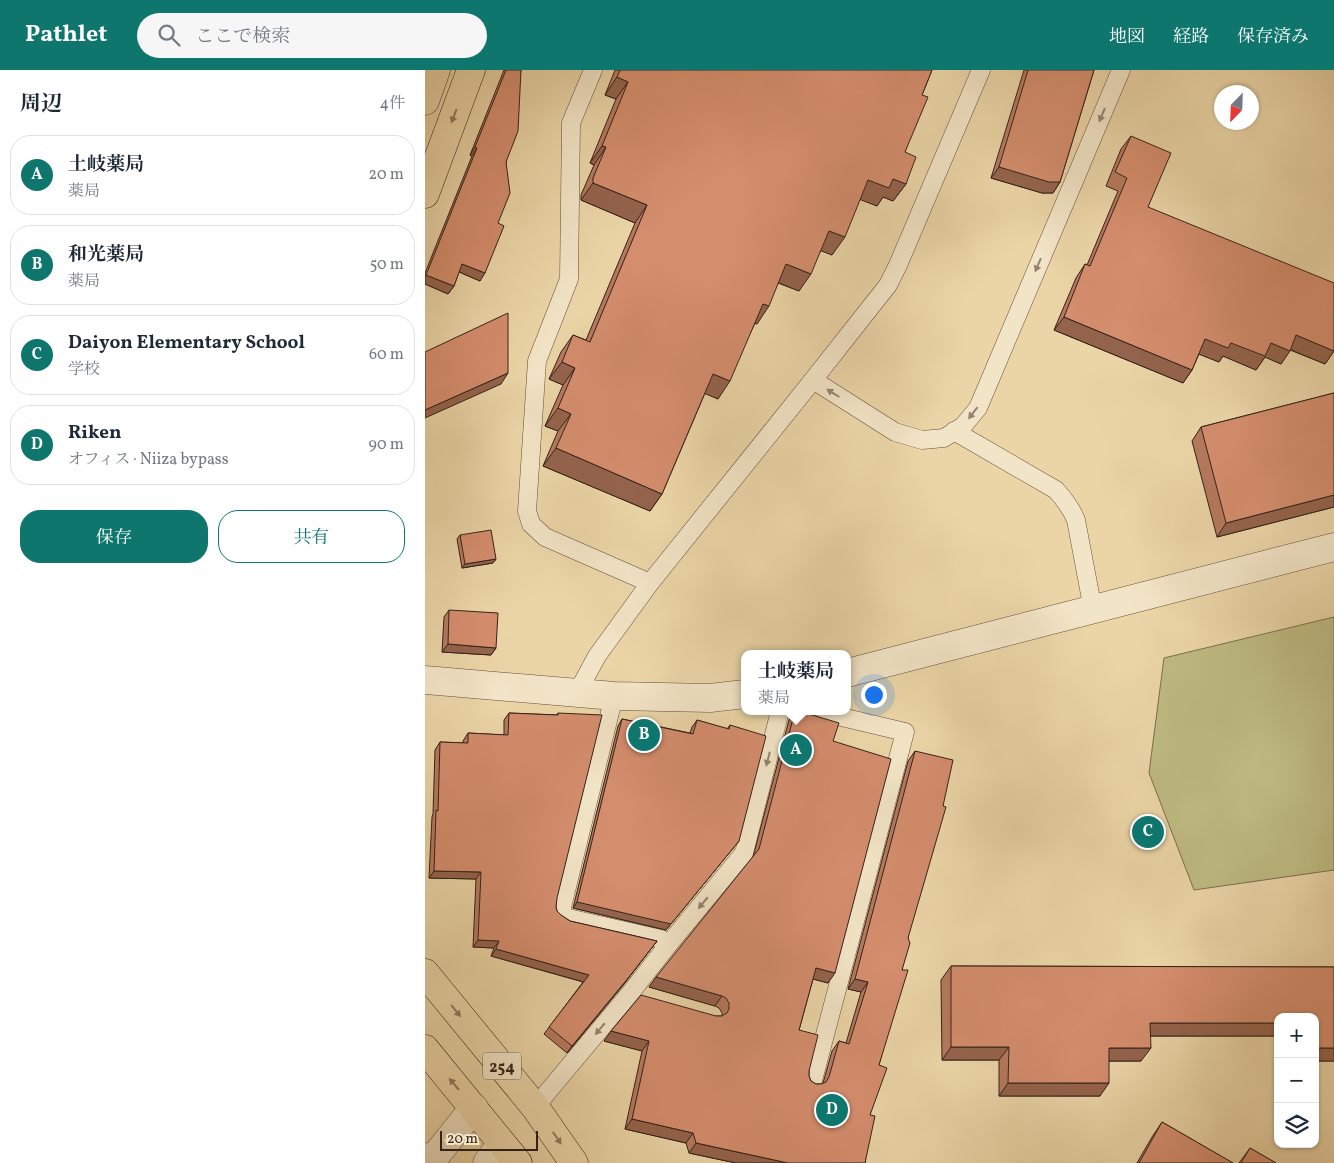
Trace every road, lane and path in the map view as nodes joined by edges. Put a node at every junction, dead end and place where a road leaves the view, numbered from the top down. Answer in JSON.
{"nodes":[{"id":1,"x":436,"y":70,"type":"edge"},
{"id":2,"x":471,"y":70,"type":"edge"},
{"id":3,"x":593,"y":70,"type":"edge"},
{"id":4,"x":981,"y":70,"type":"edge"},
{"id":5,"x":1121,"y":70,"type":"edge"},
{"id":6,"x":425,"y":101,"type":"edge"},
{"id":7,"x":425,"y":194,"type":"edge"},
{"id":8,"x":813,"y":380,"type":"junction"},
{"id":9,"x":954,"y":431,"type":"junction"},
{"id":10,"x":1334,"y":547,"type":"edge"},
{"id":11,"x":650,"y":583,"type":"junction"},
{"id":12,"x":1093,"y":610,"type":"junction"},
{"id":13,"x":851,"y":672,"type":"edge"},
{"id":14,"x":425,"y":680,"type":"edge"},
{"id":15,"x":577,"y":693,"type":"junction"},
{"id":16,"x":741,"y":694,"type":"edge"},
{"id":17,"x":614,"y":696,"type":"junction"},
{"id":18,"x":779,"y":715,"type":"edge"},
{"id":19,"x":833,"y":715,"type":"edge"},
{"id":20,"x":668,"y":945,"type":"junction"},
{"id":21,"x":425,"y":973,"type":"edge"},
{"id":22,"x":633,"y":991,"type":"junction"},
{"id":23,"x":650,"y":998,"type":"edge"},
{"id":24,"x":425,"y":1049,"type":"edge"},
{"id":25,"x":812,"y":1084,"type":"edge"},
{"id":26,"x":535,"y":1107,"type":"junction"},
{"id":27,"x":474,"y":1108,"type":"junction"},
{"id":28,"x":425,"y":1157,"type":"edge"},
{"id":29,"x":503,"y":1157,"type":"edge"},
{"id":30,"x":574,"y":1163,"type":"edge"}],
"edges":[{"from":1,"to":6,"type":"main road"},
{"from":2,"to":7,"type":"main road","one_way":true},
{"from":3,"to":11,"type":"lane"},
{"from":4,"to":8,"type":"lane"},
{"from":5,"to":9,"type":"lane","one_way":true},
{"from":9,"to":8,"type":"lane","one_way":true},
{"from":8,"to":11,"type":"lane"},
{"from":9,"to":12,"type":"lane"},
{"from":10,"to":12,"type":"street"},
{"from":11,"to":15,"type":"lane"},
{"from":12,"to":13,"type":"street"},
{"from":14,"to":15,"type":"street"},
{"from":15,"to":17,"type":"street"},
{"from":16,"to":17,"type":"street"},
{"from":17,"to":20,"type":"lane"},
{"from":18,"to":20,"type":"lane","one_way":true},
{"from":19,"to":25,"type":"lane"},
{"from":20,"to":22,"type":"lane"},
{"from":21,"to":26,"type":"main road","number":"254","one_way":true},
{"from":22,"to":23,"type":"lane"},
{"from":22,"to":26,"type":"lane","one_way":true},
{"from":27,"to":24,"type":"main road","number":"254","one_way":true},
{"from":26,"to":30,"type":"main road","number":"254","one_way":true},
{"from":27,"to":28,"type":"street"},
{"from":27,"to":29,"type":"main road","number":"254"}]}
